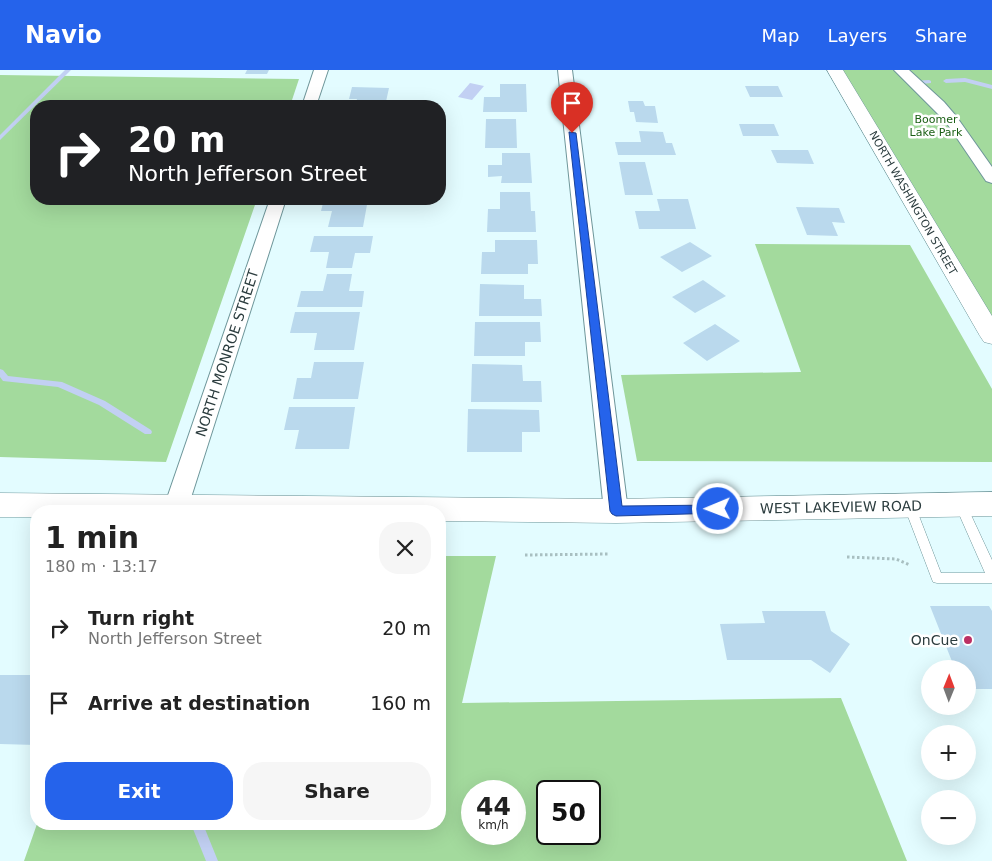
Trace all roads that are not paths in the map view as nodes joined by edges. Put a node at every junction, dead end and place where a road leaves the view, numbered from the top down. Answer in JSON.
{"nodes":[{"id":1,"x":320,"y":70,"type":"edge"},
{"id":2,"x":565,"y":70,"type":"edge"},
{"id":3,"x":835,"y":70,"type":"edge"},
{"id":4,"x":901,"y":70,"type":"edge"},
{"id":5,"x":311,"y":100,"type":"edge"},
{"id":6,"x":992,"y":178,"type":"edge"},
{"id":7,"x":276,"y":205,"type":"edge"},
{"id":8,"x":992,"y":336,"type":"edge"},
{"id":9,"x":992,"y":504,"type":"edge"},
{"id":10,"x":0,"y":505,"type":"edge"},
{"id":11,"x":30,"y":505,"type":"edge"},
{"id":12,"x":177,"y":505,"type":"edge"},
{"id":13,"x":961,"y":505,"type":"junction"},
{"id":14,"x":910,"y":506,"type":"junction"},
{"id":15,"x":446,"y":509,"type":"edge"},
{"id":16,"x":616,"y":511,"type":"junction"},
{"id":17,"x":992,"y":574,"type":"edge"},
{"id":18,"x":992,"y":578,"type":"edge"}],
"edges":[{"from":1,"to":5,"type":"street"},
{"from":2,"to":16,"type":"street"},
{"from":3,"to":8,"type":"main road","name":"NORTH WASHINGTON STREET"},
{"from":4,"to":6,"type":"street"},
{"from":7,"to":12,"type":"street","name":"NORTH MONROE STREET"},
{"from":9,"to":13,"type":"main road","name":"WEST LAKEVIEW ROAD"},
{"from":10,"to":11,"type":"main road","name":"WEST LAKEVIEW ROAD"},
{"from":13,"to":14,"type":"main road","name":"WEST LAKEVIEW ROAD"},
{"from":13,"to":17,"type":"lane"},
{"from":14,"to":16,"type":"main road","name":"WEST LAKEVIEW ROAD"},
{"from":14,"to":18,"type":"lane"},
{"from":15,"to":16,"type":"main road","name":"WEST LAKEVIEW ROAD"}]}
